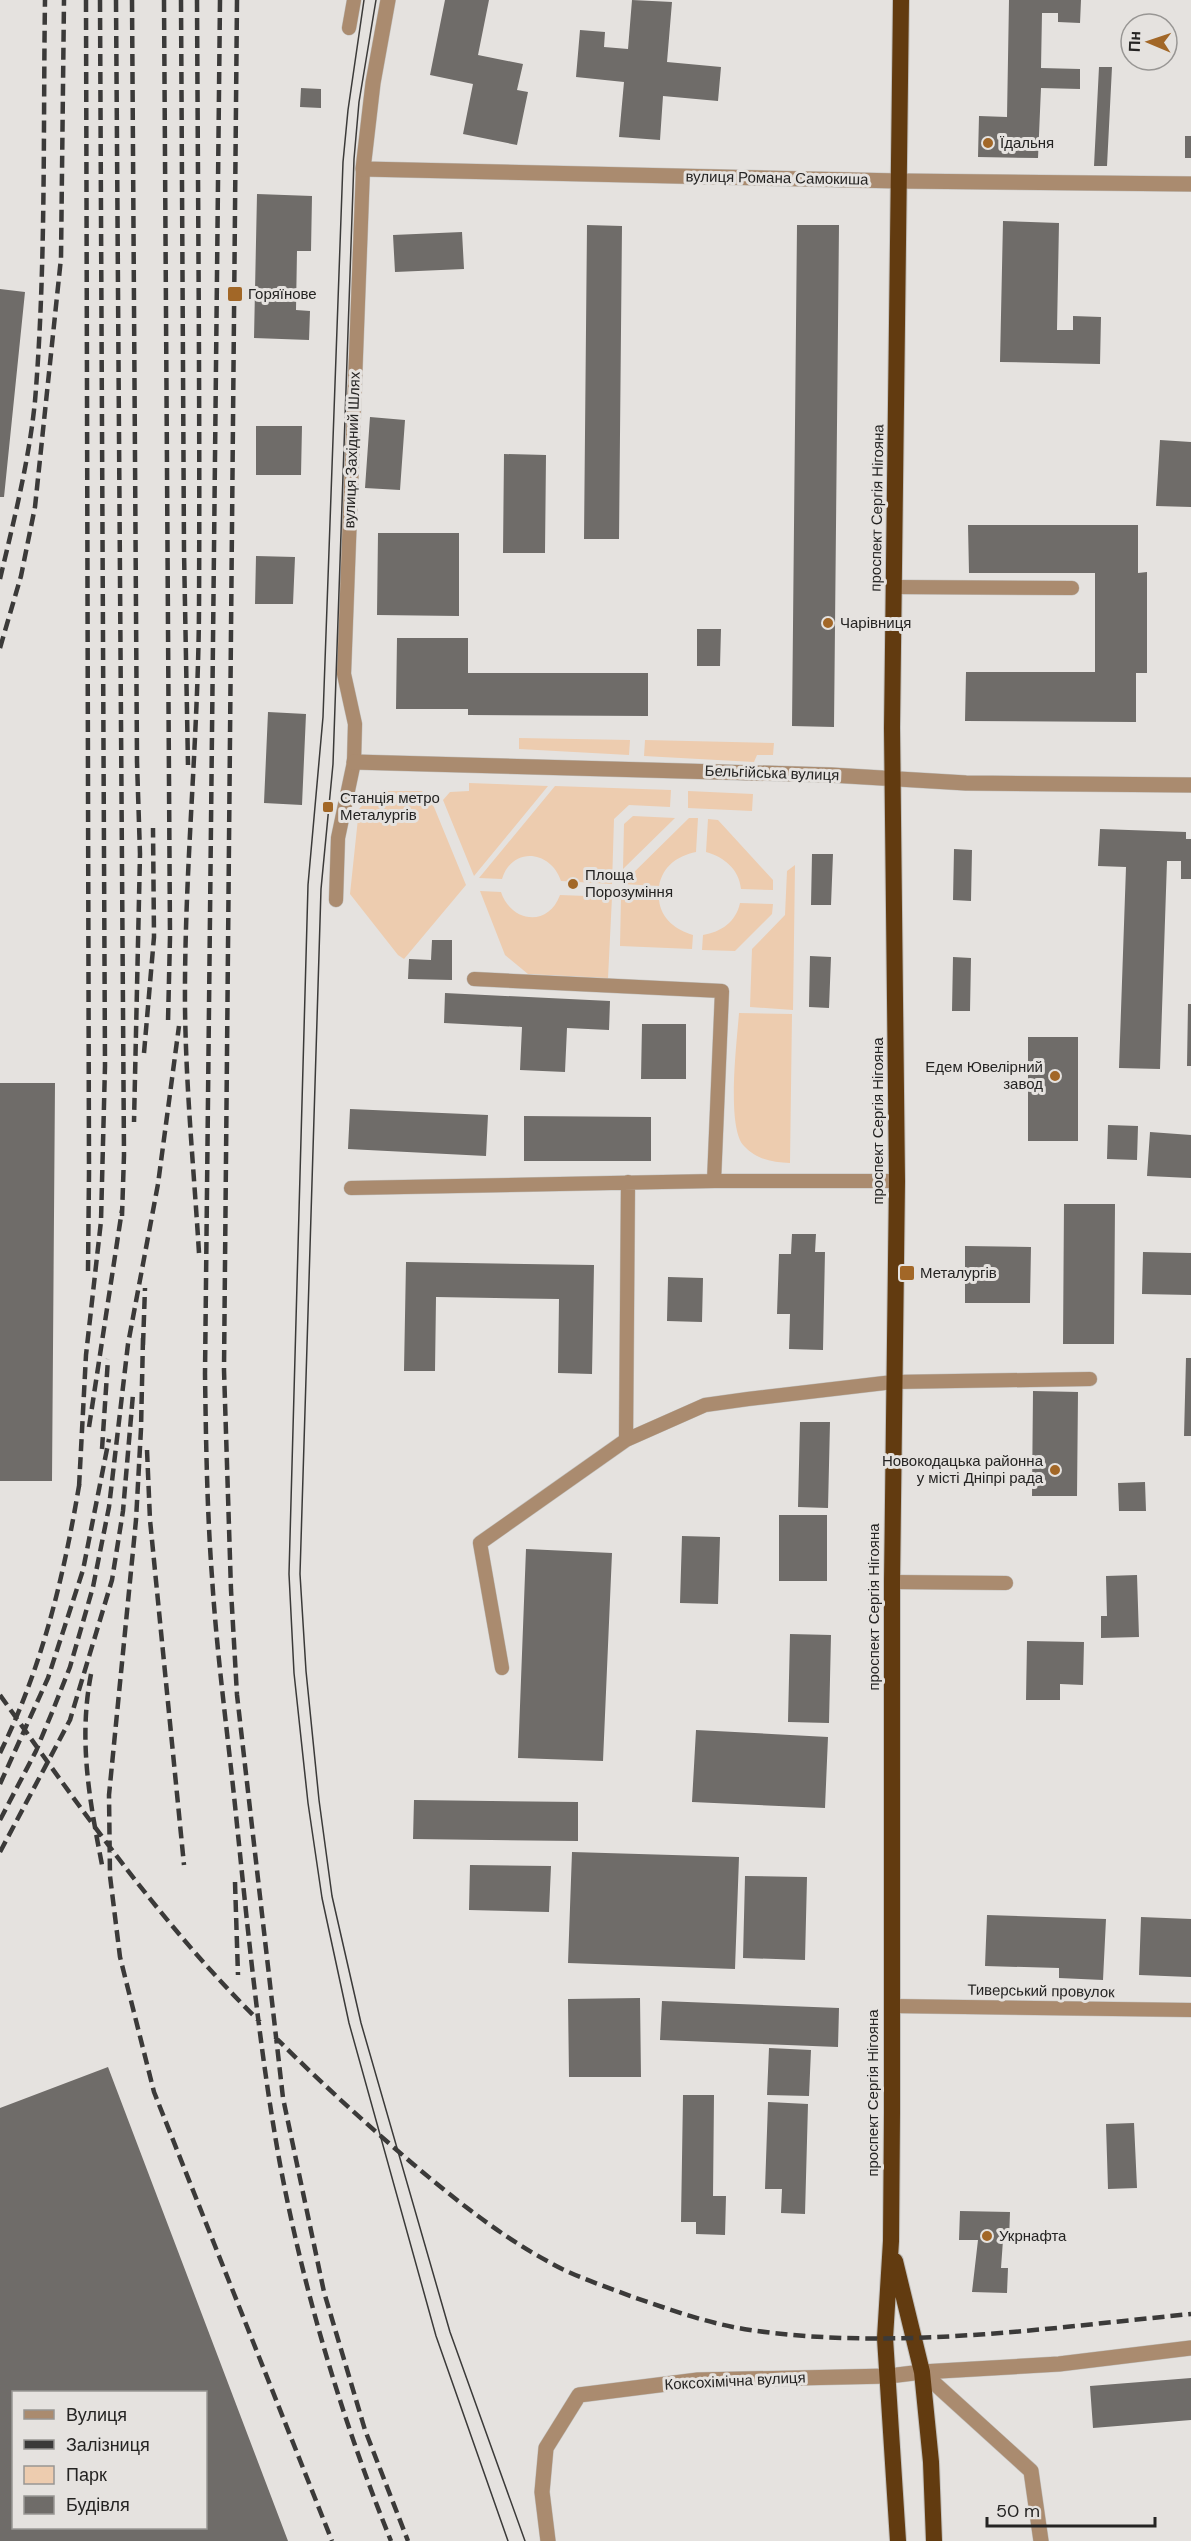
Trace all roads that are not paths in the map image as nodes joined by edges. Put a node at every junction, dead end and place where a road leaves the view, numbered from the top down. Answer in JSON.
{"nodes":[{"id":1,"x":354,"y":0,"type":"edge"},
{"id":2,"x":388,"y":0,"type":"edge"},
{"id":3,"x":901,"y":0,"type":"edge"},
{"id":4,"x":349,"y":28,"type":"dead end"},
{"id":5,"x":363,"y":168,"type":"junction"},
{"id":6,"x":899,"y":181,"type":"junction"},
{"id":7,"x":1191,"y":184,"type":"edge"},
{"id":8,"x":894,"y":587,"type":"junction"},
{"id":9,"x":1072,"y":588,"type":"dead end"},
{"id":10,"x":354,"y":762,"type":"junction"},
{"id":11,"x":894,"y":779,"type":"junction"},
{"id":12,"x":1191,"y":784,"type":"edge"},
{"id":13,"x":336,"y":900,"type":"dead end"},
{"id":14,"x":474,"y":979,"type":"dead end"},
{"id":15,"x":714,"y":1181,"type":"junction"},
{"id":16,"x":897,"y":1181,"type":"junction"},
{"id":17,"x":628,"y":1182,"type":"junction"},
{"id":18,"x":351,"y":1188,"type":"dead end"},
{"id":19,"x":1090,"y":1379,"type":"dead end"},
{"id":20,"x":893,"y":1382,"type":"junction"},
{"id":21,"x":626,"y":1440,"type":"junction"},
{"id":22,"x":892,"y":1582,"type":"junction"},
{"id":23,"x":1006,"y":1583,"type":"dead end"},
{"id":24,"x":502,"y":1668,"type":"dead end"},
{"id":25,"x":891,"y":2006,"type":"junction"},
{"id":26,"x":1191,"y":2010,"type":"edge"},
{"id":27,"x":891,"y":2241,"type":"junction"},
{"id":28,"x":1191,"y":2348,"type":"edge"},
{"id":29,"x":922,"y":2372,"type":"junction"},
{"id":30,"x":889,"y":2376,"type":"junction"},
{"id":31,"x":548,"y":2541,"type":"edge"},
{"id":32,"x":898,"y":2541,"type":"edge"},
{"id":33,"x":934,"y":2541,"type":"edge"},
{"id":34,"x":1041,"y":2541,"type":"edge"}],
"edges":[{"from":1,"to":4,"type":"lane"},
{"from":2,"to":5,"type":"street","name":"вулиця Західний Шлях"},
{"from":3,"to":6,"type":"highway","name":"проспект Сергія Нігояна"},
{"from":5,"to":6,"type":"street","name":"вулиця Романа Самокиша"},
{"from":5,"to":10,"type":"lane","name":"вулиця Західний Шлях"},
{"from":6,"to":7,"type":"street","name":"вулиця Романа Самокиша"},
{"from":6,"to":8,"type":"highway","name":"проспект Сергія Нігояна"},
{"from":8,"to":9,"type":"lane"},
{"from":8,"to":11,"type":"highway","name":"проспект Сергія Нігояна"},
{"from":10,"to":11,"type":"street","name":"Бельгійська вулиця"},
{"from":10,"to":13,"type":"lane","name":"вулиця Західний Шлях"},
{"from":11,"to":12,"type":"street","name":"Бельгійська вулиця"},
{"from":11,"to":16,"type":"highway","name":"проспект Сергія Нігояна"},
{"from":14,"to":15,"type":"lane"},
{"from":15,"to":16,"type":"lane"},
{"from":15,"to":17,"type":"lane"},
{"from":16,"to":20,"type":"highway","name":"проспект Сергія Нігояна"},
{"from":17,"to":18,"type":"lane"},
{"from":17,"to":21,"type":"lane"},
{"from":19,"to":20,"type":"lane"},
{"from":20,"to":21,"type":"lane"},
{"from":20,"to":22,"type":"highway","name":"проспект Сергія Нігояна"},
{"from":21,"to":24,"type":"lane"},
{"from":22,"to":23,"type":"lane"},
{"from":22,"to":25,"type":"highway","name":"проспект Сергія Нігояна"},
{"from":25,"to":26,"type":"lane","name":"Тиверський провулок"},
{"from":25,"to":27,"type":"highway","name":"проспект Сергія Нігояна"},
{"from":27,"to":29,"type":"highway","name":"проспект Сергія Нігояна"},
{"from":27,"to":30,"type":"highway","name":"проспект Сергія Нігояна"},
{"from":28,"to":29,"type":"street"},
{"from":29,"to":30,"type":"street","name":"Коксохімічна вулиця"},
{"from":29,"to":33,"type":"highway","name":"проспект Сергія Нігояна"},
{"from":29,"to":34,"type":"street"},
{"from":30,"to":31,"type":"street","name":"Коксохімічна вулиця"},
{"from":30,"to":32,"type":"highway","name":"проспект Сергія Нігояна"}]}
